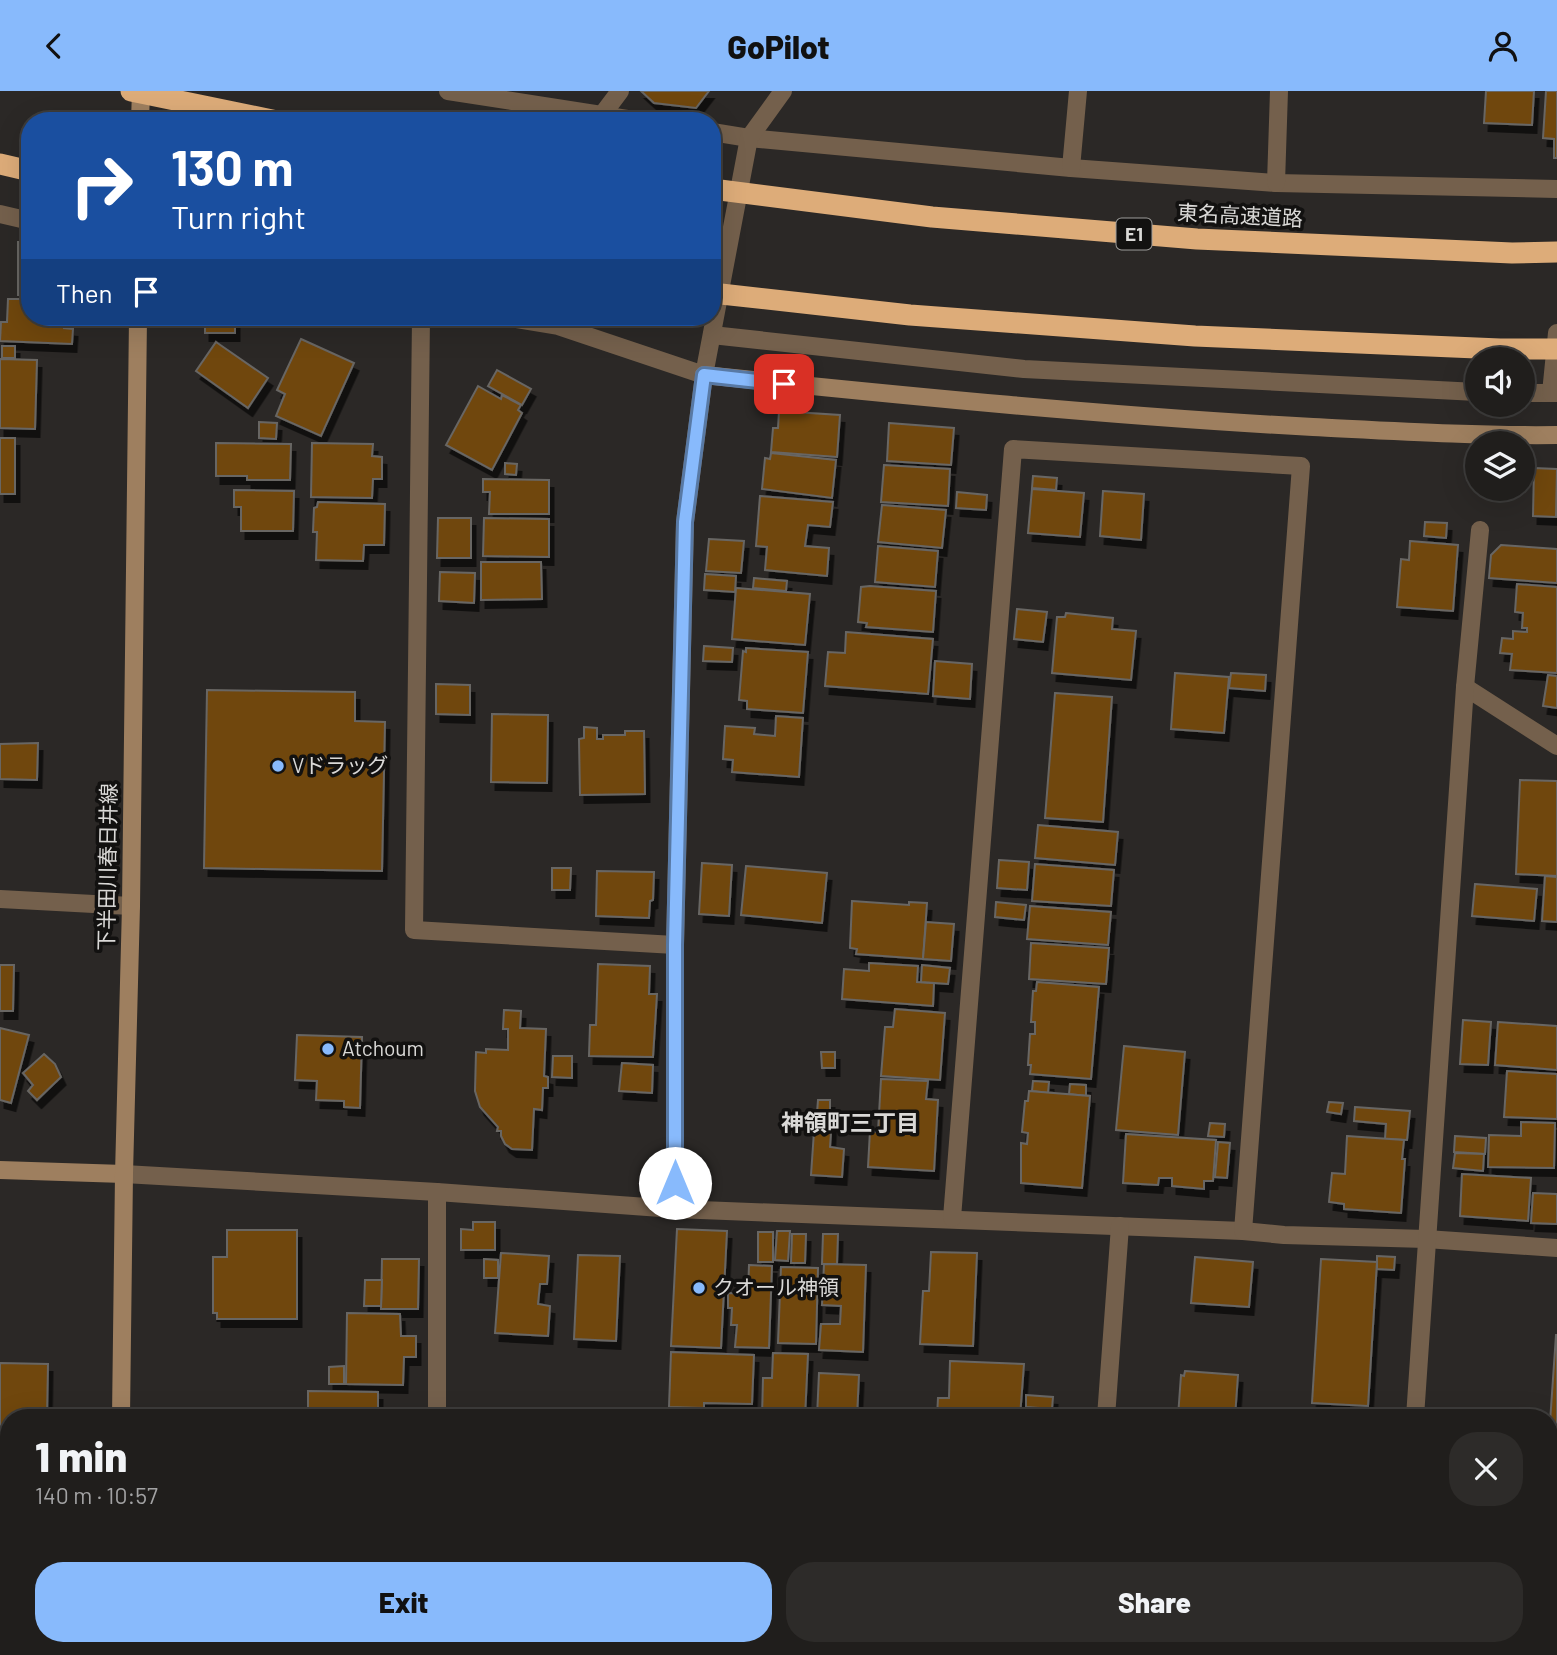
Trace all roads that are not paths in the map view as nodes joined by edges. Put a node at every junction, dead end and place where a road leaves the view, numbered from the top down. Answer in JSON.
{"nodes":[{"id":1,"x":131,"y":91,"type":"edge"},
{"id":2,"x":141,"y":91,"type":"edge"},
{"id":3,"x":448,"y":91,"type":"edge"},
{"id":4,"x":620,"y":91,"type":"edge"},
{"id":5,"x":783,"y":91,"type":"edge"},
{"id":6,"x":1078,"y":91,"type":"edge"},
{"id":7,"x":1279,"y":91,"type":"edge"},
{"id":8,"x":141,"y":112,"type":"edge"},
{"id":9,"x":233,"y":112,"type":"edge"},
{"id":10,"x":583,"y":112,"type":"edge"},
{"id":11,"x":604,"y":112,"type":"edge"},
{"id":12,"x":721,"y":133,"type":"edge"},
{"id":13,"x":749,"y":138,"type":"junction"},
{"id":14,"x":0,"y":164,"type":"edge"},
{"id":15,"x":1071,"y":168,"type":"junction"},
{"id":16,"x":21,"y":169,"type":"edge"},
{"id":17,"x":1276,"y":183,"type":"junction"},
{"id":18,"x":1557,"y":188,"type":"edge"},
{"id":19,"x":721,"y":190,"type":"edge"},
{"id":20,"x":0,"y":214,"type":"edge"},
{"id":21,"x":21,"y":219,"type":"edge"},
{"id":22,"x":1557,"y":252,"type":"edge"},
{"id":23,"x":721,"y":287,"type":"edge"},
{"id":24,"x":721,"y":294,"type":"edge"},
{"id":25,"x":138,"y":326,"type":"edge"},
{"id":26,"x":421,"y":326,"type":"edge"},
{"id":27,"x":558,"y":326,"type":"edge"},
{"id":28,"x":714,"y":326,"type":"edge"},
{"id":29,"x":1557,"y":333,"type":"edge"},
{"id":30,"x":712,"y":335,"type":"junction"},
{"id":31,"x":1557,"y":349,"type":"edge"},
{"id":32,"x":704,"y":375,"type":"junction"},
{"id":33,"x":1465,"y":391,"type":"edge"},
{"id":34,"x":1535,"y":393,"type":"edge"},
{"id":35,"x":1554,"y":393,"type":"edge"},
{"id":36,"x":1557,"y":435,"type":"edge"},
{"id":37,"x":1480,"y":530,"type":"dead end"},
{"id":38,"x":1465,"y":687,"type":"junction"},
{"id":39,"x":1557,"y":747,"type":"edge"},
{"id":40,"x":0,"y":899,"type":"edge"},
{"id":41,"x":131,"y":906,"type":"junction"},
{"id":42,"x":675,"y":945,"type":"junction"},
{"id":43,"x":0,"y":1170,"type":"edge"},
{"id":44,"x":124,"y":1174,"type":"junction"},
{"id":45,"x":437,"y":1192,"type":"junction"},
{"id":46,"x":675,"y":1209,"type":"junction"},
{"id":47,"x":952,"y":1219,"type":"junction"},
{"id":48,"x":1120,"y":1226,"type":"junction"},
{"id":49,"x":1243,"y":1231,"type":"junction"},
{"id":50,"x":1426,"y":1239,"type":"junction"},
{"id":51,"x":1557,"y":1248,"type":"edge"},
{"id":52,"x":121,"y":1409,"type":"edge"},
{"id":53,"x":437,"y":1409,"type":"edge"},
{"id":54,"x":1107,"y":1409,"type":"edge"},
{"id":55,"x":1415,"y":1409,"type":"edge"}],
"edges":[{"from":1,"to":9,"type":"highway","bridge":true},
{"from":2,"to":8,"type":"main road"},
{"from":3,"to":10,"type":"street"},
{"from":4,"to":11,"type":"street"},
{"from":5,"to":13,"type":"street"},
{"from":6,"to":15,"type":"street"},
{"from":7,"to":17,"type":"street"},
{"from":12,"to":13,"type":"street"},
{"from":13,"to":15,"type":"street"},
{"from":13,"to":23,"type":"street"},
{"from":14,"to":16,"type":"highway"},
{"from":15,"to":17,"type":"street"},
{"from":17,"to":18,"type":"street"},
{"from":19,"to":22,"type":"highway","name":"東名高速道路","number":"E1","bridge":true},
{"from":20,"to":21,"type":"street"},
{"from":24,"to":31,"type":"highway","bridge":true},
{"from":25,"to":41,"type":"main road","name":"下半田川春日井線"},
{"from":26,"to":42,"type":"street"},
{"from":27,"to":32,"type":"street"},
{"from":28,"to":30,"type":"street"},
{"from":29,"to":35,"type":"street"},
{"from":30,"to":32,"type":"street"},
{"from":30,"to":33,"type":"street"},
{"from":32,"to":36,"type":"main road"},
{"from":32,"to":42,"type":"street"},
{"from":34,"to":35,"type":"street"},
{"from":37,"to":38,"type":"street"},
{"from":38,"to":39,"type":"street"},
{"from":38,"to":50,"type":"street"},
{"from":40,"to":41,"type":"street"},
{"from":41,"to":44,"type":"main road","name":"下半田川春日井線"},
{"from":42,"to":46,"type":"street"},
{"from":43,"to":44,"type":"main road"},
{"from":44,"to":45,"type":"street"},
{"from":44,"to":52,"type":"main road","name":"下半田川春日井線"},
{"from":45,"to":46,"type":"street"},
{"from":45,"to":53,"type":"street"},
{"from":46,"to":47,"type":"street"},
{"from":47,"to":48,"type":"street"},
{"from":47,"to":49,"type":"street"},
{"from":48,"to":49,"type":"street"},
{"from":48,"to":54,"type":"street"},
{"from":49,"to":50,"type":"street"},
{"from":50,"to":51,"type":"street"},
{"from":50,"to":55,"type":"street"}]}
